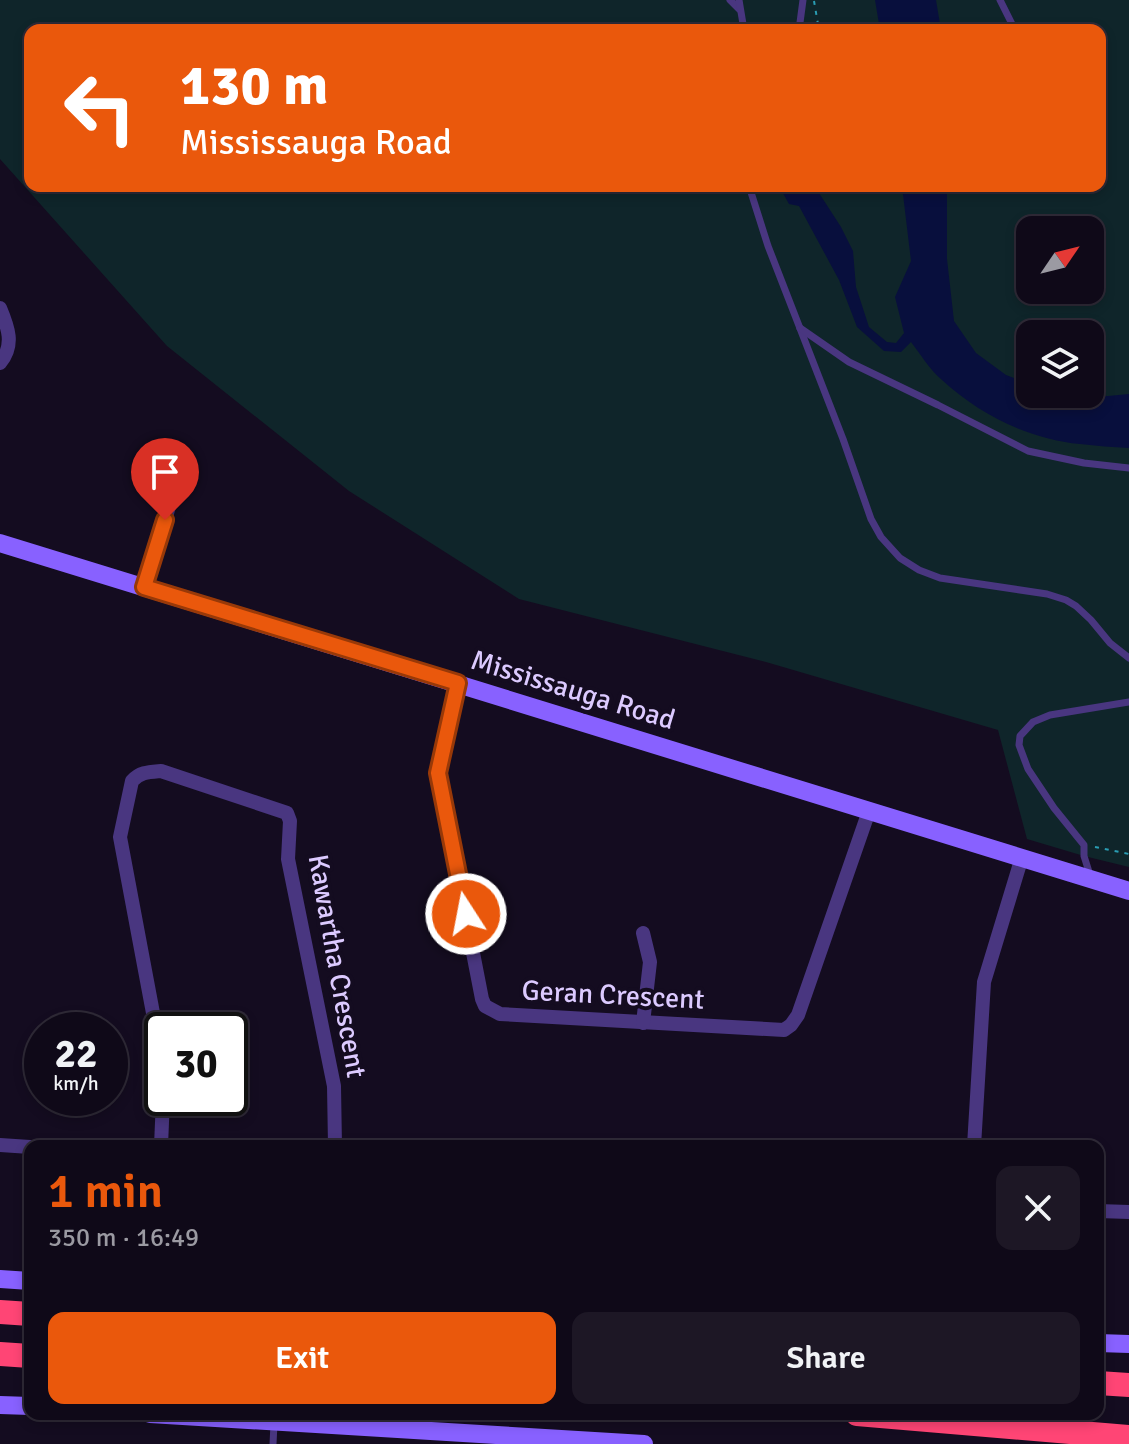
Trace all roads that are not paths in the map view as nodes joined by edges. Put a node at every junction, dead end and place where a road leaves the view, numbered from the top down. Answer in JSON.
{"nodes":[{"id":1,"x":730,"y":0,"type":"edge"},
{"id":2,"x":803,"y":0,"type":"edge"},
{"id":3,"x":1000,"y":0,"type":"edge"},
{"id":4,"x":739,"y":4,"type":"edge"},
{"id":5,"x":743,"y":24,"type":"edge"},
{"id":6,"x":800,"y":24,"type":"edge"},
{"id":7,"x":1012,"y":24,"type":"edge"},
{"id":8,"x":751,"y":192,"type":"edge"},
{"id":9,"x":0,"y":308,"type":"edge"},
{"id":10,"x":800,"y":328,"type":"junction"},
{"id":11,"x":0,"y":363,"type":"edge"},
{"id":12,"x":1129,"y":468,"type":"edge"},
{"id":13,"x":172,"y":497,"type":"dead end"},
{"id":14,"x":0,"y":543,"type":"edge"},
{"id":15,"x":144,"y":587,"type":"junction"},
{"id":16,"x":1129,"y":658,"type":"edge"},
{"id":17,"x":458,"y":683,"type":"junction"},
{"id":18,"x":1129,"y":702,"type":"edge"},
{"id":19,"x":869,"y":811,"type":"junction"},
{"id":20,"x":1022,"y":857,"type":"junction"},
{"id":21,"x":1091,"y":879,"type":"junction"},
{"id":22,"x":1129,"y":891,"type":"edge"},
{"id":23,"x":643,"y":933,"type":"dead end"},
{"id":24,"x":153,"y":1012,"type":"edge"},
{"id":25,"x":643,"y":1023,"type":"junction"},
{"id":26,"x":162,"y":1116,"type":"edge"},
{"id":27,"x":161,"y":1140,"type":"edge"},
{"id":28,"x":335,"y":1140,"type":"edge"},
{"id":29,"x":974,"y":1140,"type":"edge"},
{"id":30,"x":0,"y":1145,"type":"edge"},
{"id":31,"x":24,"y":1147,"type":"edge"},
{"id":32,"x":1104,"y":1211,"type":"edge"},
{"id":33,"x":1129,"y":1212,"type":"edge"},
{"id":34,"x":0,"y":1279,"type":"edge"},
{"id":35,"x":24,"y":1281,"type":"edge"},
{"id":36,"x":0,"y":1312,"type":"edge"},
{"id":37,"x":24,"y":1314,"type":"edge"},
{"id":38,"x":1104,"y":1343,"type":"edge"},
{"id":39,"x":1129,"y":1344,"type":"edge"},
{"id":40,"x":0,"y":1354,"type":"edge"},
{"id":41,"x":24,"y":1356,"type":"edge"},
{"id":42,"x":1104,"y":1383,"type":"edge"},
{"id":43,"x":1129,"y":1385,"type":"edge"},
{"id":44,"x":0,"y":1405,"type":"edge"},
{"id":45,"x":24,"y":1406,"type":"edge"},
{"id":46,"x":244,"y":1420,"type":"edge"},
{"id":47,"x":928,"y":1420,"type":"edge"},
{"id":48,"x":275,"y":1422,"type":"junction"},
{"id":49,"x":1129,"y":1437,"type":"edge"},
{"id":50,"x":488,"y":1440,"type":"edge"},
{"id":51,"x":273,"y":1444,"type":"edge"},
{"id":52,"x":644,"y":1444,"type":"edge"}],
"edges":[{"from":1,"to":4,"type":"lane"},
{"from":2,"to":6,"type":"lane"},
{"from":3,"to":7,"type":"lane"},
{"from":4,"to":5,"type":"lane"},
{"from":8,"to":10,"type":"lane"},
{"from":9,"to":11,"type":"street"},
{"from":10,"to":12,"type":"lane"},
{"from":10,"to":16,"type":"lane"},
{"from":13,"to":15,"type":"street"},
{"from":14,"to":15,"type":"main road","name":"Mississauga Road"},
{"from":15,"to":17,"type":"main road","name":"Mississauga Road"},
{"from":17,"to":19,"type":"main road","name":"Mississauga Road"},
{"from":17,"to":25,"type":"street","name":"Geran Crescent"},
{"from":18,"to":21,"type":"lane"},
{"from":19,"to":20,"type":"main road","name":"Mississauga Road"},
{"from":19,"to":25,"type":"street","name":"Geran Crescent"},
{"from":20,"to":21,"type":"main road","name":"Mississauga Road"},
{"from":20,"to":29,"type":"street"},
{"from":21,"to":22,"type":"main road","name":"Mississauga Road"},
{"from":23,"to":25,"type":"street"},
{"from":24,"to":28,"type":"street","name":"Kawartha Crescent"},
{"from":26,"to":27,"type":"street"},
{"from":30,"to":31,"type":"street"},
{"from":32,"to":33,"type":"street"},
{"from":34,"to":35,"type":"main road"},
{"from":36,"to":37,"type":"highway"},
{"from":38,"to":39,"type":"main road"},
{"from":40,"to":41,"type":"highway"},
{"from":42,"to":43,"type":"highway"},
{"from":44,"to":45,"type":"main road"},
{"from":46,"to":48,"type":"main road"},
{"from":47,"to":49,"type":"highway"},
{"from":48,"to":50,"type":"main road"},
{"from":48,"to":51,"type":"lane"},
{"from":50,"to":52,"type":"main road"}]}
